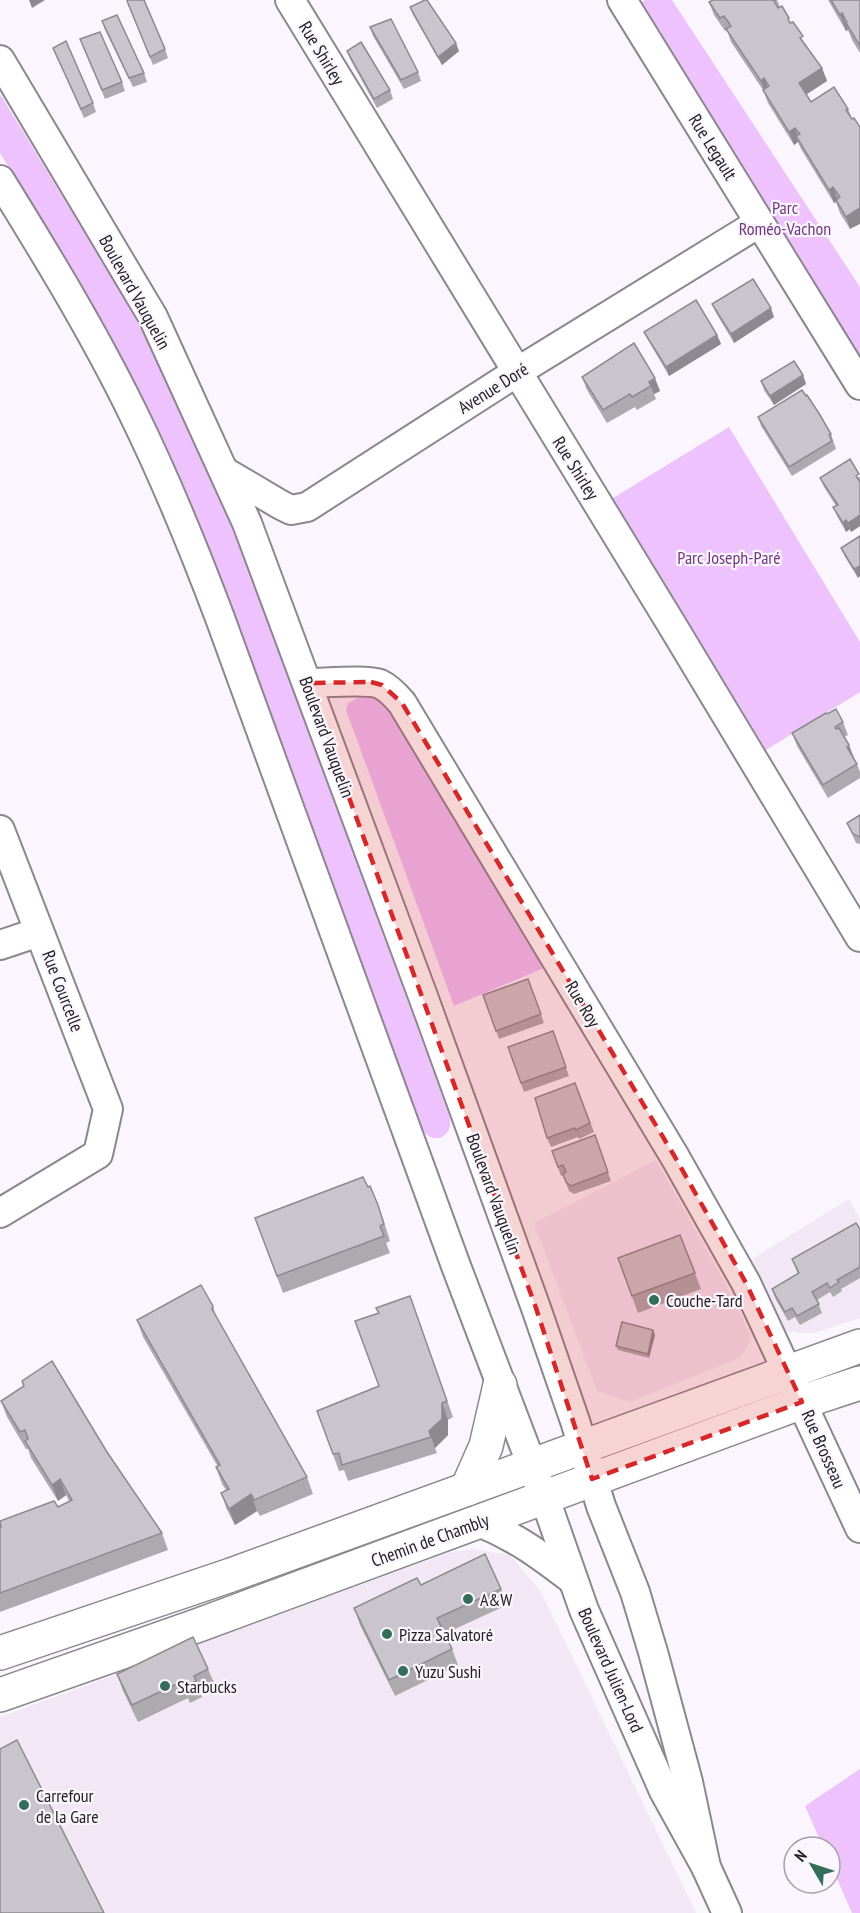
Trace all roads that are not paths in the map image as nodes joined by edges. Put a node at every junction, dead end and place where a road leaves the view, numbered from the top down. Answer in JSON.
{"nodes":[{"id":1,"x":290,"y":0,"type":"edge"},
{"id":2,"x":632,"y":3,"type":"edge"},
{"id":3,"x":0,"y":60,"type":"edge"},
{"id":4,"x":0,"y":180,"type":"edge"},
{"id":5,"x":759,"y":223,"type":"junction"},
{"id":6,"x":517,"y":372,"type":"junction"},
{"id":7,"x":860,"y":385,"type":"edge"},
{"id":8,"x":225,"y":472,"type":"junction"},
{"id":9,"x":307,"y":683,"type":"junction"},
{"id":10,"x":0,"y":830,"type":"edge"},
{"id":11,"x":39,"y":932,"type":"junction"},
{"id":12,"x":860,"y":937,"type":"edge"},
{"id":13,"x":0,"y":945,"type":"edge"},
{"id":14,"x":0,"y":1213,"type":"edge"},
{"id":15,"x":860,"y":1346,"type":"edge"},
{"id":16,"x":788,"y":1371,"type":"junction"},
{"id":17,"x":860,"y":1383,"type":"edge"},
{"id":18,"x":500,"y":1385,"type":"junction"},
{"id":19,"x":802,"y":1402,"type":"junction"},
{"id":20,"x":582,"y":1447,"type":"junction"},
{"id":21,"x":531,"y":1465,"type":"junction"},
{"id":22,"x":592,"y":1479,"type":"junction"},
{"id":23,"x":467,"y":1490,"type":"junction"},
{"id":24,"x":544,"y":1498,"type":"junction"},
{"id":25,"x":479,"y":1522,"type":"junction"},
{"id":26,"x":860,"y":1528,"type":"edge"},
{"id":27,"x":573,"y":1580,"type":"junction"},
{"id":28,"x":0,"y":1653,"type":"edge"},
{"id":29,"x":0,"y":1695,"type":"edge"},
{"id":30,"x":706,"y":1867,"type":"junction"},
{"id":31,"x":727,"y":1913,"type":"edge"}],
"edges":[{"from":1,"to":6,"type":"street","name":"Rue Shirley"},
{"from":2,"to":5,"type":"street","name":"Rue Legault"},
{"from":3,"to":8,"type":"street","name":"Boulevard Vauquelin"},
{"from":4,"to":18,"type":"street"},
{"from":5,"to":6,"type":"street","name":"Avenue Doré"},
{"from":5,"to":7,"type":"street","name":"Rue Legault"},
{"from":6,"to":8,"type":"street","name":"Avenue Doré"},
{"from":6,"to":12,"type":"street","name":"Rue Shirley"},
{"from":8,"to":9,"type":"street","name":"Boulevard Vauquelin"},
{"from":9,"to":16,"type":"street","name":"Rue Roy"},
{"from":9,"to":20,"type":"street","name":"Boulevard Vauquelin"},
{"from":10,"to":11,"type":"street","name":"Rue Courcelle"},
{"from":11,"to":13,"type":"street"},
{"from":11,"to":14,"type":"street","name":"Rue Courcelle"},
{"from":15,"to":16,"type":"main road","name":"Chemin de Chambly"},
{"from":16,"to":19,"type":"street","name":"Rue Roy"},
{"from":16,"to":20,"type":"main road","name":"Chemin de Chambly"},
{"from":17,"to":19,"type":"main road","name":"Chemin de Chambly"},
{"from":18,"to":21,"type":"street"},
{"from":18,"to":23,"type":"main road"},
{"from":19,"to":22,"type":"main road","name":"Chemin de Chambly"},
{"from":19,"to":26,"type":"street","name":"Rue Brosseau"},
{"from":20,"to":21,"type":"main road","name":"Chemin de Chambly"},
{"from":20,"to":22,"type":"street","name":"Boulevard Julien-Lord"},
{"from":21,"to":23,"type":"main road","name":"Chemin de Chambly"},
{"from":21,"to":24,"type":"street","name":"Boulevard Julien-Lord"},
{"from":22,"to":24,"type":"main road","name":"Chemin de Chambly"},
{"from":22,"to":30,"type":"street","name":"Boulevard Julien-Lord"},
{"from":23,"to":28,"type":"main road","name":"Chemin de Chambly"},
{"from":24,"to":25,"type":"main road","name":"Chemin de Chambly"},
{"from":24,"to":27,"type":"street","name":"Boulevard Julien-Lord"},
{"from":25,"to":27,"type":"street"},
{"from":25,"to":29,"type":"main road","name":"Chemin de Chambly"},
{"from":27,"to":30,"type":"street","name":"Boulevard Julien-Lord"},
{"from":30,"to":31,"type":"street","name":"Boulevard Julien-Lord"}]}
